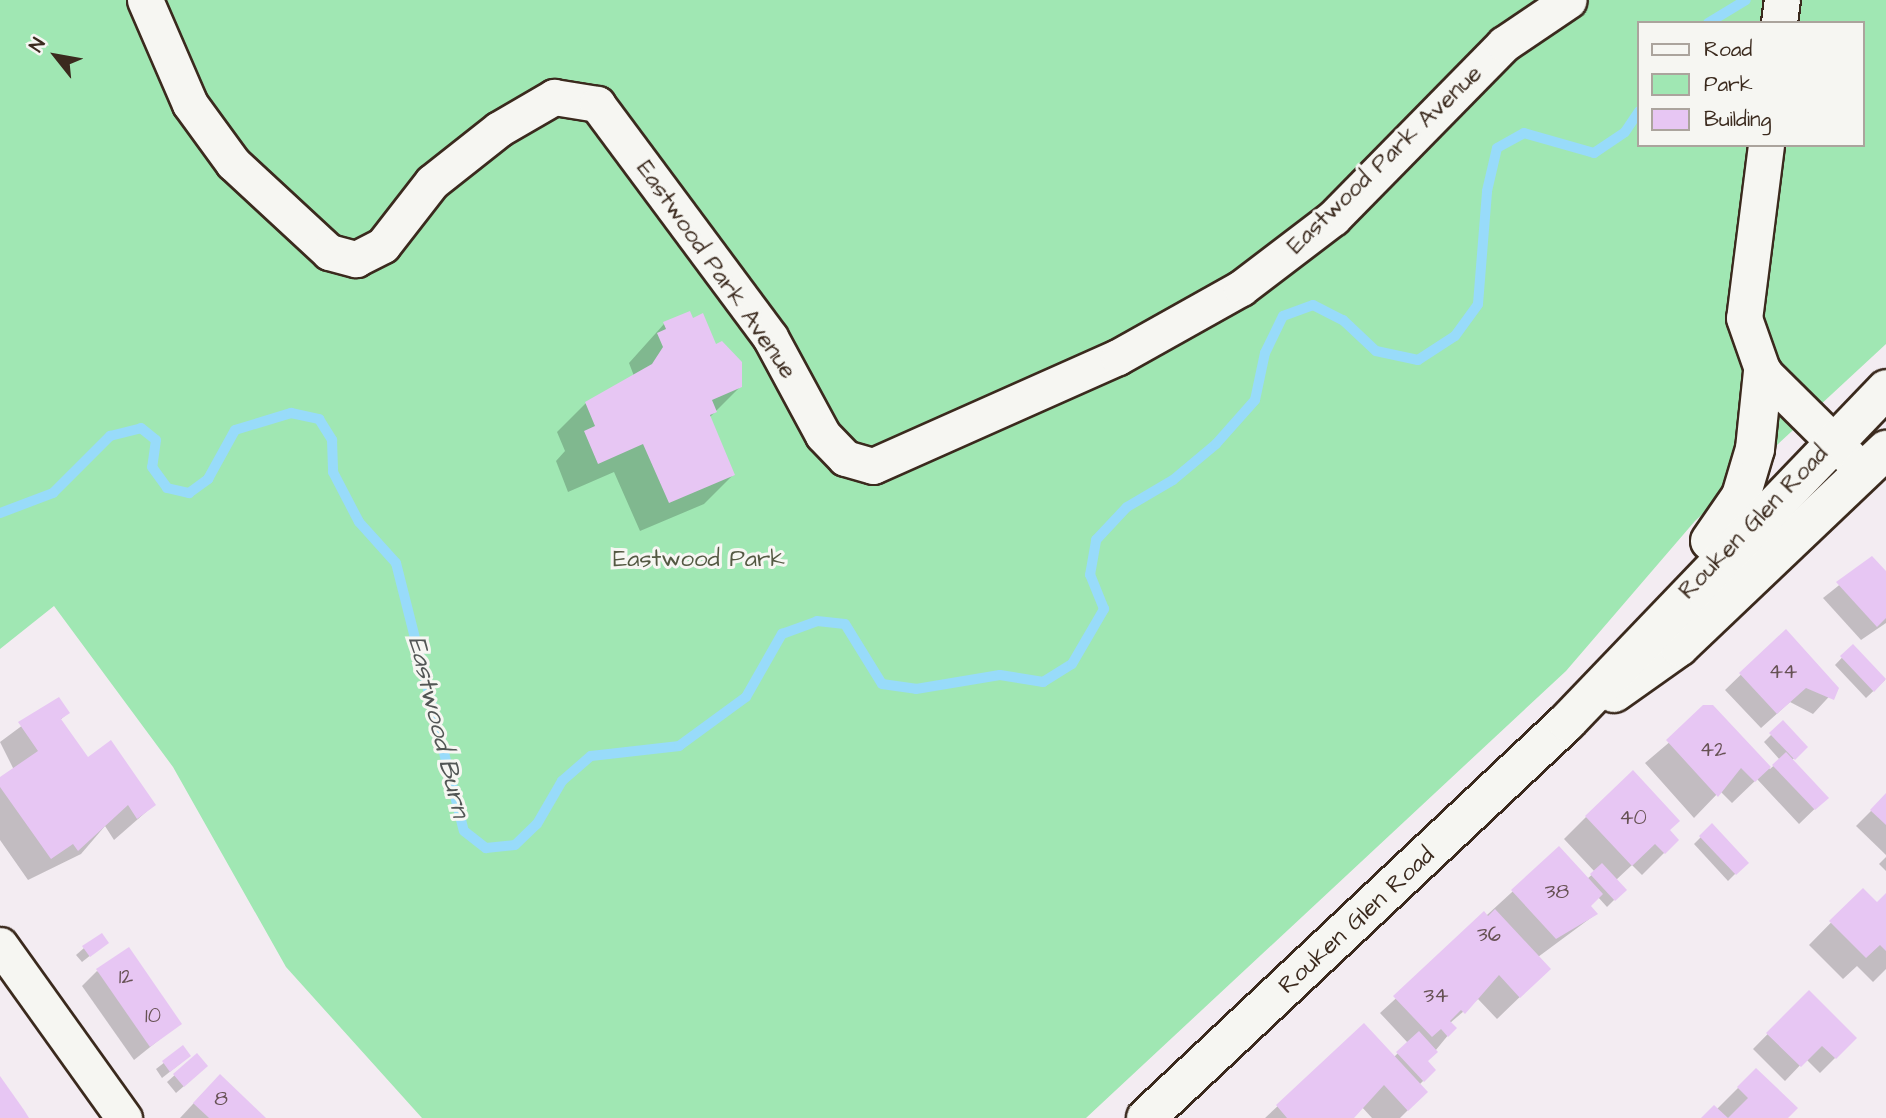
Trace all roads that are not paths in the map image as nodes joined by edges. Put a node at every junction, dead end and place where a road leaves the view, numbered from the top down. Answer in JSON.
{"nodes":[{"id":1,"x":145,"y":0,"type":"edge"},
{"id":2,"x":1569,"y":0,"type":"edge"},
{"id":3,"x":1766,"y":147,"type":"edge"},
{"id":4,"x":1763,"y":372,"type":"junction"},
{"id":5,"x":1886,"y":389,"type":"edge"},
{"id":6,"x":1831,"y":442,"type":"junction"},
{"id":7,"x":1875,"y":461,"type":"edge"},
{"id":8,"x":1630,"y":653,"type":"junction"},
{"id":9,"x":1567,"y":723,"type":"junction"},
{"id":10,"x":0,"y":945,"type":"edge"},
{"id":11,"x":124,"y":1118,"type":"edge"},
{"id":12,"x":1146,"y":1118,"type":"edge"}],
"edges":[{"from":1,"to":2,"type":"street","name":"Eastwood Park Avenue"},
{"from":3,"to":4,"type":"street"},
{"from":4,"to":6,"type":"street"},
{"from":4,"to":8,"type":"main road"},
{"from":5,"to":6,"type":"main road","name":"Rouken Glen Road"},
{"from":6,"to":7,"type":"street"},
{"from":6,"to":8,"type":"main road","name":"Rouken Glen Road"},
{"from":7,"to":9,"type":"main road","name":"Rouken Glen Road"},
{"from":8,"to":9,"type":"main road","name":"Rouken Glen Road"},
{"from":9,"to":12,"type":"main road","name":"Rouken Glen Road"},
{"from":10,"to":11,"type":"street"}]}
